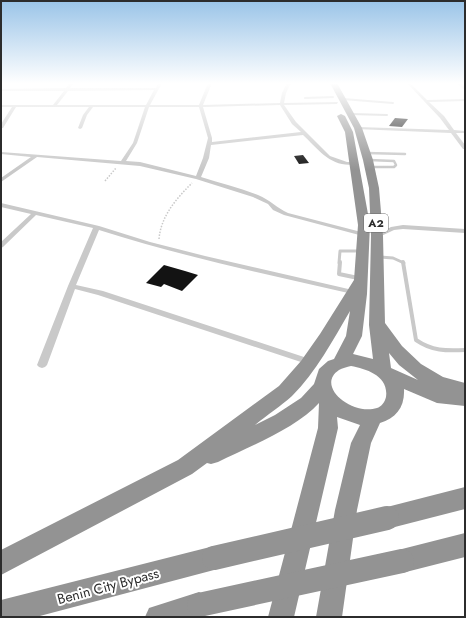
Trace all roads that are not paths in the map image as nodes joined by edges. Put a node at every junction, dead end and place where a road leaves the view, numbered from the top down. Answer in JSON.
{"nodes":[{"id":1,"x":10,"y":112,"type":"edge"},
{"id":2,"x":87,"y":112,"type":"edge"},
{"id":3,"x":145,"y":112,"type":"edge"},
{"id":4,"x":203,"y":112,"type":"edge"},
{"id":5,"x":287,"y":112,"type":"edge"},
{"id":6,"x":342,"y":112,"type":"edge"},
{"id":7,"x":437,"y":112,"type":"edge"},
{"id":8,"x":351,"y":114,"type":"joint"},
{"id":9,"x":386,"y":115,"type":"dead end"},
{"id":10,"x":1,"y":127,"type":"edge"},
{"id":11,"x":80,"y":128,"type":"dead end"},
{"id":12,"x":358,"y":128,"type":"junction"},
{"id":13,"x":452,"y":132,"type":"junction"},
{"id":14,"x":465,"y":132,"type":"edge"},
{"id":15,"x":304,"y":133,"type":"junction"},
{"id":16,"x":209,"y":144,"type":"junction"},
{"id":17,"x":465,"y":148,"type":"edge"},
{"id":18,"x":1,"y":153,"type":"edge"},
{"id":19,"x":405,"y":154,"type":"dead end"},
{"id":20,"x":37,"y":156,"type":"junction"},
{"id":21,"x":373,"y":161,"type":"junction"},
{"id":22,"x":122,"y":163,"type":"junction"},
{"id":23,"x":355,"y":163,"type":"junction"},
{"id":24,"x":198,"y":178,"type":"junction"},
{"id":25,"x":1,"y":180,"type":"edge"},
{"id":26,"x":1,"y":205,"type":"edge"},
{"id":27,"x":35,"y":213,"type":"junction"},
{"id":28,"x":97,"y":227,"type":"junction"},
{"id":29,"x":465,"y":231,"type":"edge"},
{"id":30,"x":363,"y":234,"type":"junction"},
{"id":31,"x":377,"y":236,"type":"junction"},
{"id":32,"x":1,"y":246,"type":"edge"},
{"id":33,"x":363,"y":251,"type":"junction"},
{"id":34,"x":377,"y":257,"type":"junction"},
{"id":35,"x":72,"y":286,"type":"junction"},
{"id":36,"x":359,"y":286,"type":"junction"},
{"id":37,"x":377,"y":325,"type":"junction"},
{"id":38,"x":465,"y":350,"type":"edge"},
{"id":39,"x":310,"y":362,"type":"junction"},
{"id":40,"x":341,"y":362,"type":"junction"},
{"id":41,"x":42,"y":365,"type":"dead end"},
{"id":42,"x":384,"y":372,"type":"junction"},
{"id":43,"x":465,"y":390,"type":"edge"},
{"id":44,"x":325,"y":393,"type":"junction"},
{"id":45,"x":465,"y":399,"type":"edge"},
{"id":46,"x":373,"y":418,"type":"junction"},
{"id":47,"x":185,"y":467,"type":"junction"},
{"id":48,"x":465,"y":498,"type":"edge"},
{"id":49,"x":465,"y":545,"type":"edge"},
{"id":50,"x":1,"y":563,"type":"edge"},
{"id":51,"x":1,"y":613,"type":"edge"},
{"id":52,"x":158,"y":617,"type":"edge"},
{"id":53,"x":281,"y":617,"type":"edge"},
{"id":54,"x":329,"y":617,"type":"edge"}],
"edges":[{"from":1,"to":10,"type":"street"},
{"from":2,"to":11,"type":"street"},
{"from":3,"to":22,"type":"street"},
{"from":4,"to":16,"type":"street"},
{"from":5,"to":15,"type":"street"},
{"from":6,"to":23,"type":"highway","number":"A2"},
{"from":7,"to":13,"type":"street"},
{"from":8,"to":9,"type":"lane"},
{"from":8,"to":12,"type":"highway","number":"A2"},
{"from":12,"to":13,"type":"street"},
{"from":12,"to":21,"type":"highway","number":"A2"},
{"from":13,"to":14,"type":"street"},
{"from":13,"to":17,"type":"street"},
{"from":15,"to":16,"type":"street"},
{"from":15,"to":23,"type":"street"},
{"from":16,"to":24,"type":"street"},
{"from":18,"to":20,"type":"street"},
{"from":19,"to":21,"type":"lane"},
{"from":20,"to":22,"type":"street"},
{"from":20,"to":25,"type":"street"},
{"from":21,"to":21,"type":"lane"},
{"from":21,"to":31,"type":"highway","number":"A2"},
{"from":22,"to":24,"type":"street"},
{"from":23,"to":30,"type":"highway","number":"A2"},
{"from":24,"to":30,"type":"street"},
{"from":26,"to":27,"type":"street"},
{"from":27,"to":28,"type":"street"},
{"from":27,"to":32,"type":"street"},
{"from":28,"to":35,"type":"street"},
{"from":28,"to":36,"type":"street"},
{"from":29,"to":31,"type":"street"},
{"from":30,"to":33,"type":"highway","number":"A2"},
{"from":31,"to":34,"type":"highway","number":"A2"},
{"from":33,"to":36,"type":"highway","number":"A2"},
{"from":33,"to":36,"type":"lane"},
{"from":34,"to":37,"type":"highway","number":"A2"},
{"from":34,"to":38,"type":"lane"},
{"from":35,"to":39,"type":"street"},
{"from":35,"to":41,"type":"street"},
{"from":36,"to":39,"type":"highway"},
{"from":36,"to":40,"type":"highway","number":"A2"},
{"from":37,"to":42,"type":"highway","number":"A2"},
{"from":37,"to":43,"type":"highway"},
{"from":39,"to":47,"type":"highway"},
{"from":40,"to":42,"type":"highway"},
{"from":40,"to":44,"type":"highway","number":"A2"},
{"from":42,"to":45,"type":"highway"},
{"from":42,"to":46,"type":"highway","number":"A2"},
{"from":44,"to":46,"type":"highway"},
{"from":44,"to":47,"type":"highway"},
{"from":44,"to":53,"type":"highway","number":"A2"},
{"from":46,"to":54,"type":"highway"},
{"from":47,"to":50,"type":"highway"},
{"from":48,"to":51,"type":"highway","name":"Benin City Bypass","bridge":true},
{"from":49,"to":52,"type":"highway","bridge":true}]}
